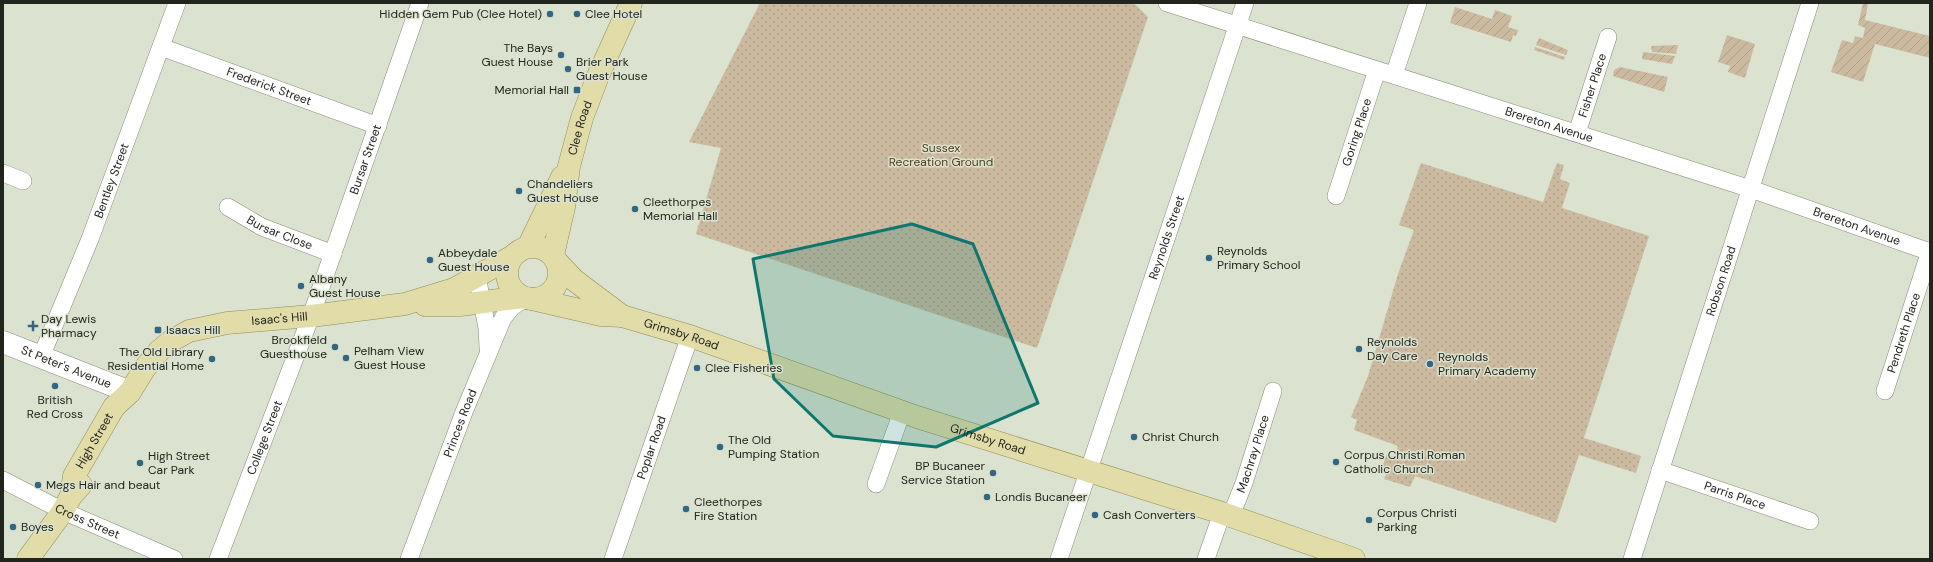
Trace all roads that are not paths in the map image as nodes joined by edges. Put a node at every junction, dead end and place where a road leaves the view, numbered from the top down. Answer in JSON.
{"nodes":[{"id":1,"x":177,"y":3,"type":"edge"},
{"id":2,"x":420,"y":3,"type":"edge"},
{"id":3,"x":631,"y":3,"type":"edge"},
{"id":4,"x":1167,"y":3,"type":"edge"},
{"id":5,"x":1245,"y":3,"type":"edge"},
{"id":6,"x":1418,"y":3,"type":"edge"},
{"id":7,"x":1810,"y":3,"type":"edge"},
{"id":8,"x":1237,"y":25,"type":"junction"},
{"id":9,"x":1608,"y":37,"type":"dead end"},
{"id":10,"x":161,"y":47,"type":"junction"},
{"id":11,"x":1377,"y":70,"type":"junction"},
{"id":12,"x":1394,"y":75,"type":"junction"},
{"id":13,"x":378,"y":126,"type":"junction"},
{"id":14,"x":1577,"y":133,"type":"junction"},
{"id":15,"x":569,"y":166,"type":"junction"},
{"id":16,"x":3,"y":173,"type":"edge"},
{"id":17,"x":23,"y":181,"type":"dead end"},
{"id":18,"x":1751,"y":189,"type":"junction"},
{"id":19,"x":1336,"y":196,"type":"dead end"},
{"id":20,"x":228,"y":207,"type":"dead end"},
{"id":21,"x":520,"y":252,"type":"junction"},
{"id":22,"x":1930,"y":252,"type":"edge"},
{"id":23,"x":333,"y":254,"type":"junction"},
{"id":24,"x":555,"y":258,"type":"junction"},
{"id":25,"x":477,"y":276,"type":"junction"},
{"id":26,"x":527,"y":298,"type":"junction"},
{"id":27,"x":482,"y":302,"type":"junction"},
{"id":28,"x":405,"y":304,"type":"junction"},
{"id":29,"x":311,"y":316,"type":"junction"},
{"id":30,"x":622,"y":316,"type":"junction"},
{"id":31,"x":690,"y":336,"type":"junction"},
{"id":32,"x":3,"y":342,"type":"edge"},
{"id":33,"x":159,"y":351,"type":"joint"},
{"id":34,"x":488,"y":354,"type":"junction"},
{"id":35,"x":41,"y":357,"type":"junction"},
{"id":36,"x":1273,"y":391,"type":"dead end"},
{"id":37,"x":1885,"y":391,"type":"dead end"},
{"id":38,"x":130,"y":392,"type":"junction"},
{"id":39,"x":902,"y":412,"type":"junction"},
{"id":40,"x":1660,"y":470,"type":"junction"},
{"id":41,"x":1089,"y":471,"type":"junction"},
{"id":42,"x":3,"y":480,"type":"edge"},
{"id":43,"x":876,"y":484,"type":"dead end"},
{"id":44,"x":67,"y":503,"type":"junction"},
{"id":45,"x":1227,"y":515,"type":"junction"},
{"id":46,"x":1810,"y":521,"type":"dead end"},
{"id":47,"x":28,"y":559,"type":"edge"},
{"id":48,"x":174,"y":559,"type":"edge"},
{"id":49,"x":218,"y":559,"type":"edge"},
{"id":50,"x":409,"y":559,"type":"edge"},
{"id":51,"x":613,"y":559,"type":"edge"},
{"id":52,"x":1059,"y":559,"type":"edge"},
{"id":53,"x":1206,"y":559,"type":"edge"},
{"id":54,"x":1354,"y":559,"type":"edge"},
{"id":55,"x":1632,"y":559,"type":"edge"}],
"edges":[{"from":1,"to":10,"type":"street","name":"Bentley Street"},
{"from":2,"to":13,"type":"street","name":"Bursar Street"},
{"from":3,"to":15,"type":"main road","name":"Clee Road"},
{"from":4,"to":8,"type":"street","name":"Brereton Avenue"},
{"from":5,"to":8,"type":"street","name":"Reynolds Street"},
{"from":6,"to":12,"type":"street"},
{"from":7,"to":18,"type":"street","name":"Robson Road"},
{"from":8,"to":11,"type":"street","name":"Brereton Avenue"},
{"from":8,"to":41,"type":"street","name":"Reynolds Street"},
{"from":9,"to":14,"type":"street","name":"Fisher Place"},
{"from":10,"to":13,"type":"street","name":"Frederick Street"},
{"from":10,"to":35,"type":"street","name":"Bentley Street"},
{"from":11,"to":12,"type":"street","name":"Brereton Avenue"},
{"from":11,"to":19,"type":"street","name":"Goring Place"},
{"from":12,"to":14,"type":"street","name":"Brereton Avenue"},
{"from":13,"to":23,"type":"street","name":"Bursar Street"},
{"from":14,"to":18,"type":"street","name":"Brereton Avenue"},
{"from":15,"to":21,"type":"main road","name":"Clee Road"},
{"from":15,"to":24,"type":"main road","name":"Clee Road"},
{"from":16,"to":17,"type":"street"},
{"from":18,"to":22,"type":"street","name":"Brereton Avenue"},
{"from":18,"to":40,"type":"street","name":"Robson Road"},
{"from":20,"to":23,"type":"street","name":"Bursar Close"},
{"from":21,"to":24,"type":"main road"},
{"from":21,"to":25,"type":"main road","name":"Isaac's Hill"},
{"from":21,"to":26,"type":"main road"},
{"from":22,"to":37,"type":"street","name":"Pendreth Place"},
{"from":23,"to":29,"type":"street","name":"Bursar Street"},
{"from":24,"to":26,"type":"main road"},
{"from":24,"to":30,"type":"main road","name":"Grimsby Road"},
{"from":25,"to":27,"type":"street"},
{"from":25,"to":28,"type":"main road","name":"Isaac's Hill"},
{"from":26,"to":27,"type":"main road","name":"Isaac's Hill"},
{"from":26,"to":30,"type":"main road","name":"Grimsby Road"},
{"from":26,"to":34,"type":"street","name":"Princes Road"},
{"from":27,"to":28,"type":"main road","name":"Isaac's Hill"},
{"from":27,"to":34,"type":"street"},
{"from":28,"to":29,"type":"main road","name":"Isaac's Hill"},
{"from":29,"to":33,"type":"main road","name":"Isaac's Hill"},
{"from":29,"to":49,"type":"street","name":"College Street"},
{"from":30,"to":31,"type":"main road","name":"Grimsby Road"},
{"from":31,"to":39,"type":"main road","name":"Grimsby Road"},
{"from":31,"to":51,"type":"street","name":"Poplar Road"},
{"from":32,"to":35,"type":"street","name":"St Peter's Avenue"},
{"from":33,"to":38,"type":"main road","name":"High Street"},
{"from":34,"to":50,"type":"street","name":"Princes Road"},
{"from":35,"to":38,"type":"street","name":"St Peter's Avenue"},
{"from":36,"to":45,"type":"street","name":"Machray Place"},
{"from":38,"to":44,"type":"main road","name":"High Street"},
{"from":39,"to":41,"type":"main road","name":"Grimsby Road"},
{"from":39,"to":43,"type":"street"},
{"from":40,"to":46,"type":"street","name":"Parris Place"},
{"from":40,"to":55,"type":"street","name":"Robson Road"},
{"from":41,"to":45,"type":"main road","name":"Grimsby Road"},
{"from":41,"to":52,"type":"street","name":"Reynolds Street"},
{"from":42,"to":44,"type":"street","name":"Cross Street"},
{"from":44,"to":47,"type":"main road"},
{"from":44,"to":48,"type":"street","name":"Cross Street"},
{"from":45,"to":53,"type":"street","name":"Machray Place"},
{"from":45,"to":54,"type":"main road","name":"Grimsby Road"}]}
